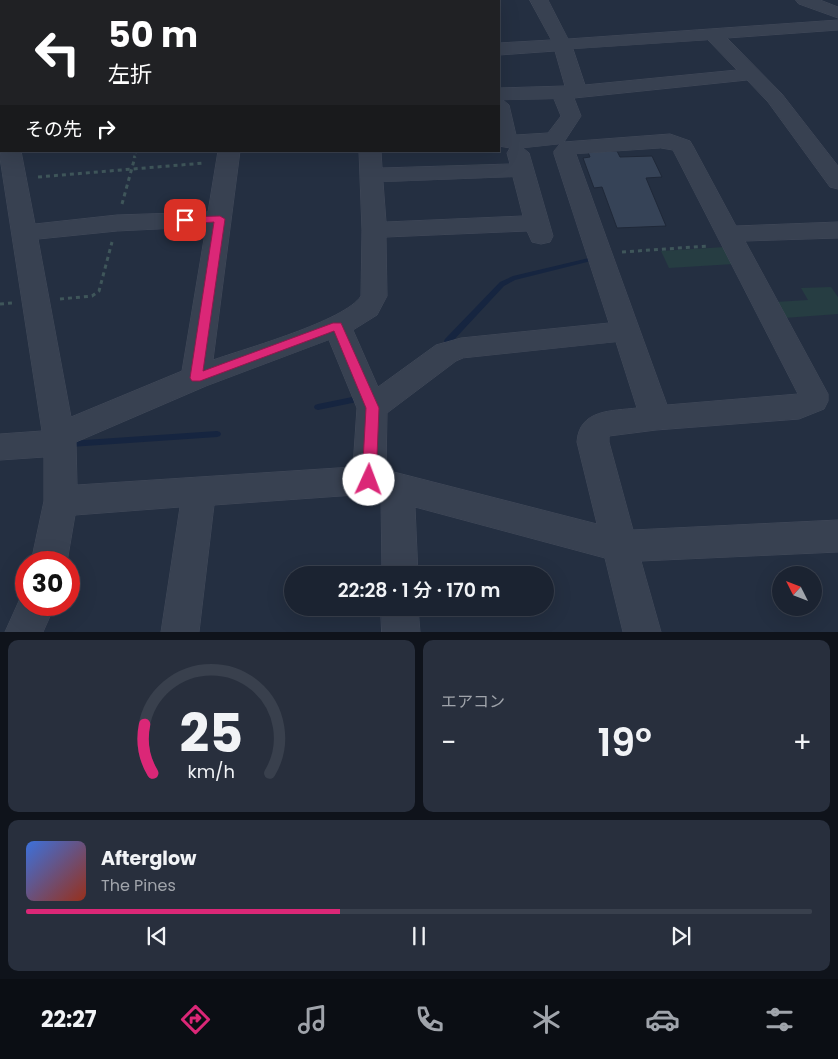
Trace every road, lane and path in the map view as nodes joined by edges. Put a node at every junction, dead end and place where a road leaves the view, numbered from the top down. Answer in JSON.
{"nodes":[{"id":1,"x":539,"y":0,"type":"edge"},
{"id":2,"x":804,"y":0,"type":"edge"},
{"id":3,"x":838,"y":13,"type":"edge"},
{"id":4,"x":838,"y":25,"type":"edge"},
{"id":5,"x":713,"y":34,"type":"junction"},
{"id":6,"x":562,"y":44,"type":"junction"},
{"id":7,"x":500,"y":49,"type":"edge"},
{"id":8,"x":751,"y":74,"type":"junction"},
{"id":9,"x":569,"y":92,"type":"junction"},
{"id":10,"x":500,"y":94,"type":"edge"},
{"id":11,"x":500,"y":110,"type":"edge"},
{"id":12,"x":515,"y":142,"type":"junction"},
{"id":13,"x":10,"y":152,"type":"edge"},
{"id":14,"x":229,"y":156,"type":"edge"},
{"id":15,"x":372,"y":163,"type":"edge"},
{"id":16,"x":523,"y":170,"type":"junction"},
{"id":17,"x":15,"y":179,"type":"junction"},
{"id":18,"x":838,"y":182,"type":"edge"},
{"id":19,"x":220,"y":219,"type":"junction"},
{"id":20,"x":374,"y":230,"type":"junction"},
{"id":21,"x":838,"y":230,"type":"edge"},
{"id":22,"x":24,"y":233,"type":"junction"},
{"id":23,"x":731,"y":239,"type":"junction"},
{"id":24,"x":599,"y":254,"type":"junction"},
{"id":25,"x":337,"y":326,"type":"junction"},
{"id":26,"x":627,"y":331,"type":"junction"},
{"id":27,"x":196,"y":378,"type":"junction"},
{"id":28,"x":372,"y":408,"type":"junction"},
{"id":29,"x":656,"y":418,"type":"junction"},
{"id":30,"x":59,"y":439,"type":"junction"},
{"id":31,"x":0,"y":447,"type":"edge"},
{"id":32,"x":383,"y":484,"type":"junction"},
{"id":33,"x":199,"y":490,"type":"junction"},
{"id":34,"x":61,"y":501,"type":"junction"},
{"id":35,"x":838,"y":536,"type":"edge"},
{"id":36,"x":620,"y":546,"type":"junction"},
{"id":37,"x":51,"y":551,"type":"edge"},
{"id":38,"x":398,"y":566,"type":"edge"},
{"id":39,"x":31,"y":616,"type":"edge"},
{"id":40,"x":400,"y":616,"type":"edge"},
{"id":41,"x":24,"y":632,"type":"edge"},
{"id":42,"x":180,"y":632,"type":"edge"},
{"id":43,"x":401,"y":632,"type":"edge"},
{"id":44,"x":642,"y":632,"type":"edge"}],
"edges":[{"from":1,"to":6,"type":"street"},
{"from":2,"to":3,"type":"street"},
{"from":4,"to":5,"type":"street"},
{"from":5,"to":6,"type":"street"},
{"from":5,"to":8,"type":"street"},
{"from":6,"to":7,"type":"street"},
{"from":6,"to":9,"type":"street"},
{"from":8,"to":9,"type":"street"},
{"from":8,"to":18,"type":"street"},
{"from":9,"to":10,"type":"street"},
{"from":9,"to":12,"type":"street"},
{"from":11,"to":12,"type":"street"},
{"from":12,"to":16,"type":"street"},
{"from":13,"to":17,"type":"street"},
{"from":14,"to":17,"type":"path"},
{"from":14,"to":19,"type":"street"},
{"from":15,"to":16,"type":"street"},
{"from":15,"to":20,"type":"street"},
{"from":16,"to":20,"type":"street"},
{"from":17,"to":22,"type":"street"},
{"from":19,"to":22,"type":"street"},
{"from":19,"to":27,"type":"street"},
{"from":20,"to":25,"type":"street"},
{"from":21,"to":23,"type":"street"},
{"from":22,"to":30,"type":"street"},
{"from":23,"to":24,"type":"path"},
{"from":23,"to":24,"type":"street"},
{"from":23,"to":29,"type":"street"},
{"from":24,"to":26,"type":"street"},
{"from":25,"to":27,"type":"street"},
{"from":25,"to":28,"type":"street"},
{"from":26,"to":28,"type":"street"},
{"from":26,"to":29,"type":"street"},
{"from":27,"to":30,"type":"street"},
{"from":28,"to":32,"type":"street"},
{"from":29,"to":36,"type":"street"},
{"from":30,"to":31,"type":"street"},
{"from":30,"to":34,"type":"street"},
{"from":32,"to":33,"type":"street"},
{"from":32,"to":36,"type":"street"},
{"from":32,"to":38,"type":"street"},
{"from":33,"to":34,"type":"street"},
{"from":33,"to":42,"type":"street"},
{"from":34,"to":37,"type":"street"},
{"from":35,"to":36,"type":"street"},
{"from":36,"to":44,"type":"street"},
{"from":39,"to":41,"type":"street"},
{"from":40,"to":43,"type":"street"}]}
